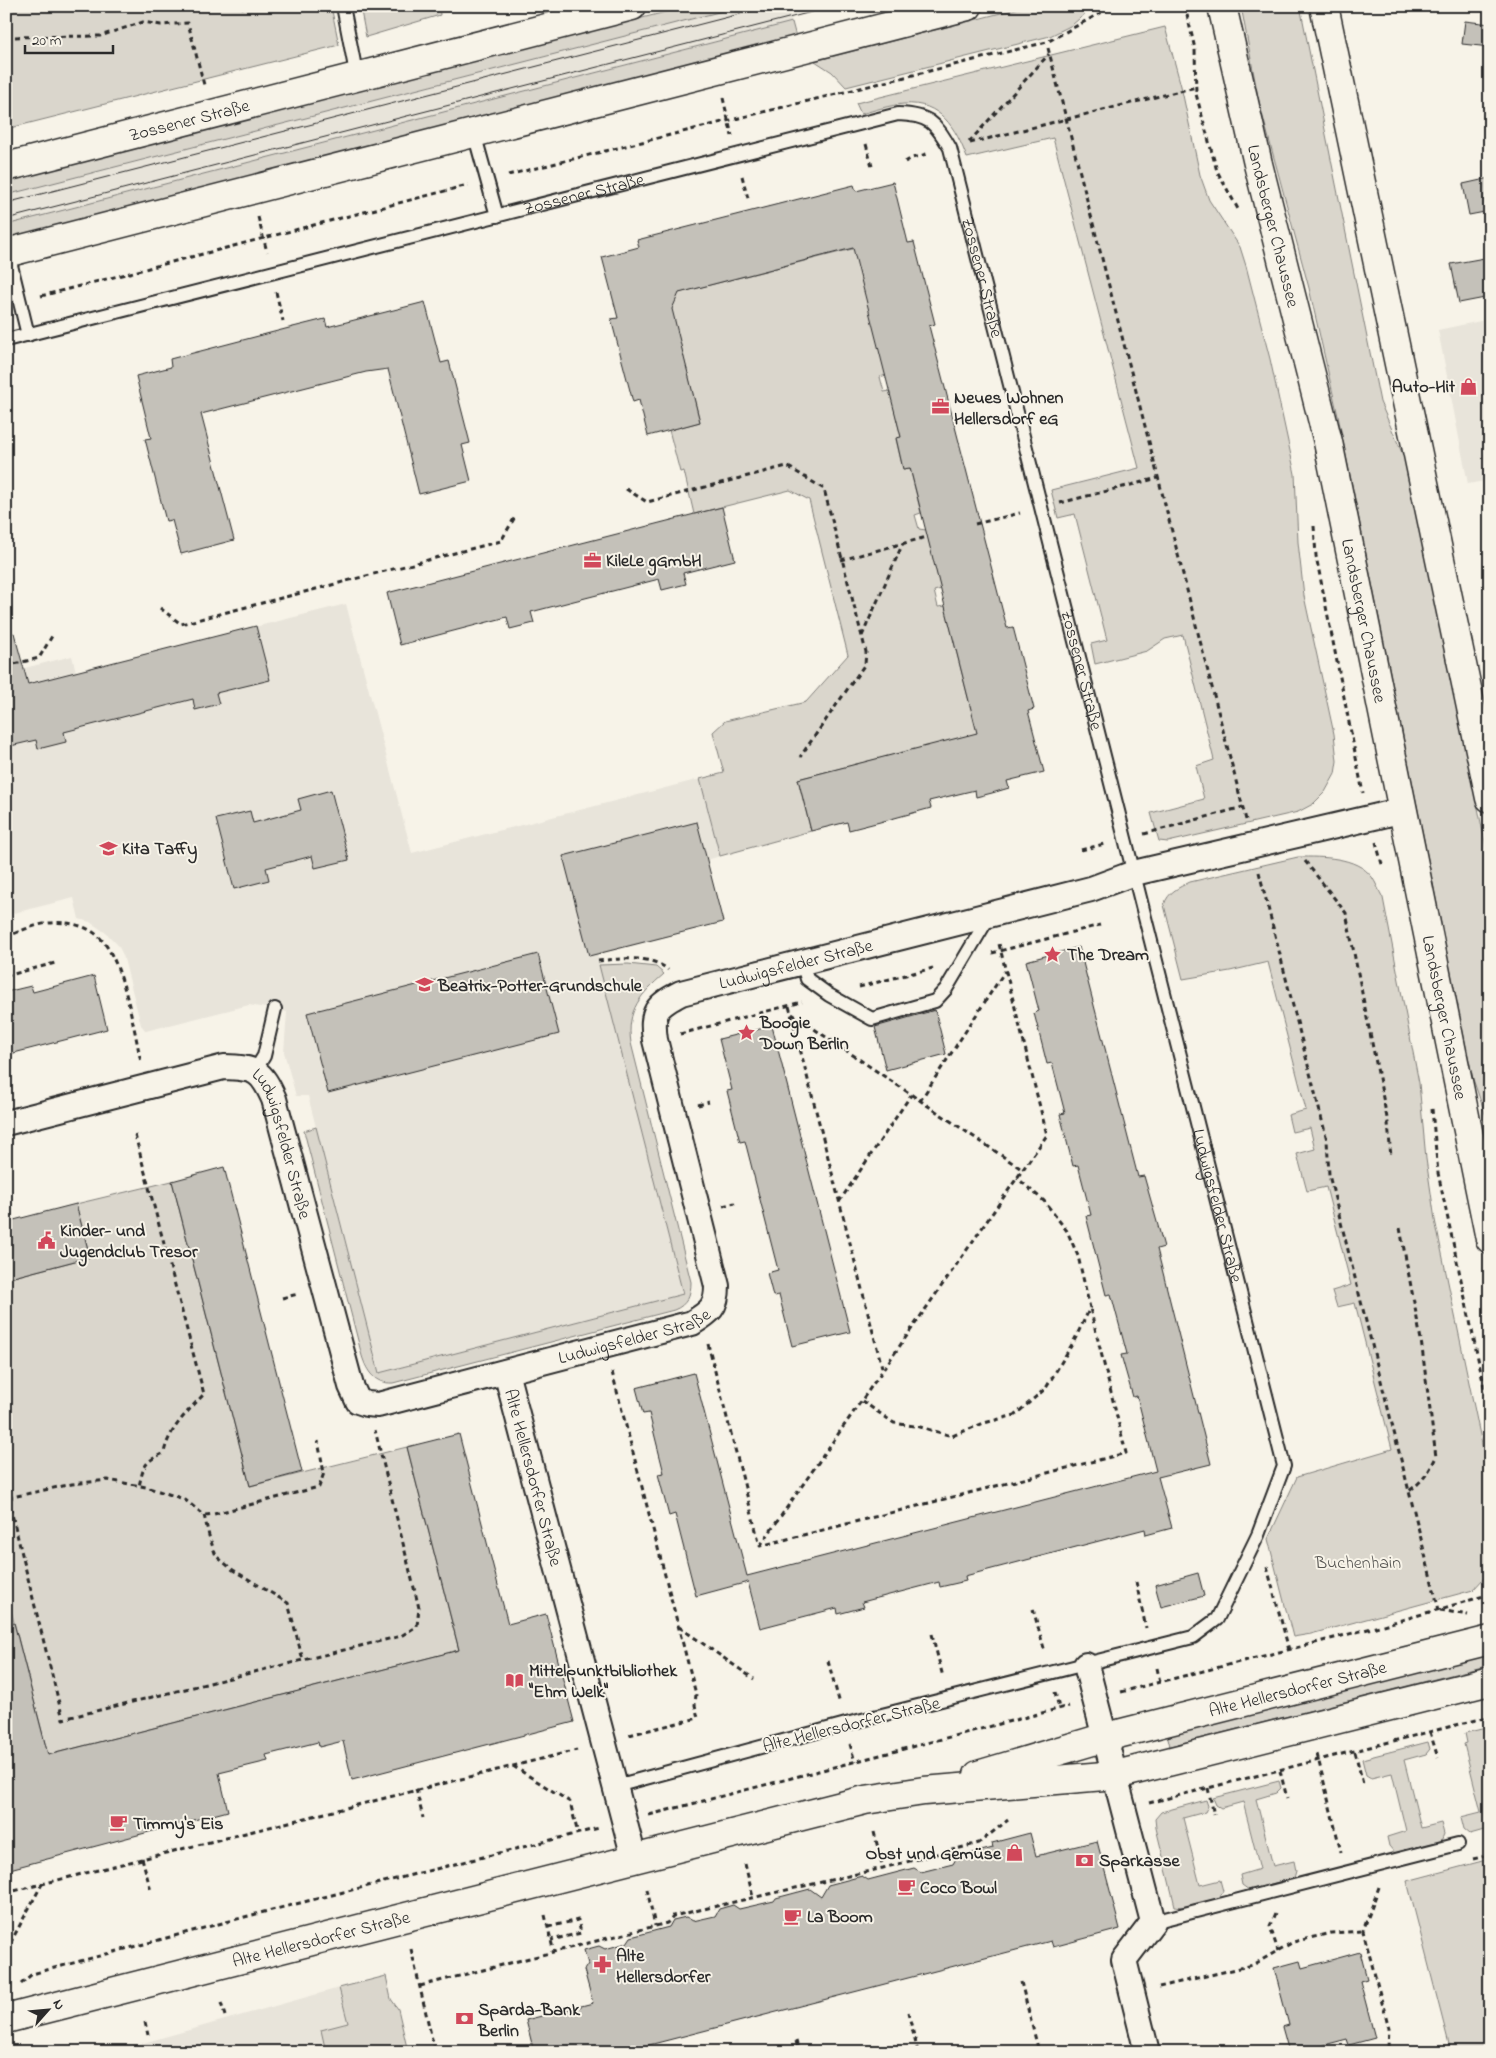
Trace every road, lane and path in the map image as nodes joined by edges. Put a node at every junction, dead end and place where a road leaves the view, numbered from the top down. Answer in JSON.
{"nodes":[{"id":1,"x":343,"y":6,"type":"edge"},
{"id":2,"x":632,"y":6,"type":"edge"},
{"id":3,"x":968,"y":6,"type":"edge"},
{"id":4,"x":1110,"y":6,"type":"edge"},
{"id":5,"x":1185,"y":6,"type":"edge"},
{"id":6,"x":1222,"y":6,"type":"edge"},
{"id":7,"x":1324,"y":6,"type":"edge"},
{"id":8,"x":587,"y":12,"type":"edge"},
{"id":9,"x":6,"y":37,"type":"edge"},
{"id":10,"x":1048,"y":48,"type":"dead end"},
{"id":11,"x":1050,"y":54,"type":"junction"},
{"id":12,"x":356,"y":78,"type":"junction"},
{"id":13,"x":204,"y":85,"type":"dead end"},
{"id":14,"x":1196,"y":87,"type":"junction"},
{"id":15,"x":1066,"y":120,"type":"junction"},
{"id":16,"x":474,"y":133,"type":"junction"},
{"id":17,"x":938,"y":151,"type":"dead end"},
{"id":18,"x":905,"y":162,"type":"dead end"},
{"id":19,"x":6,"y":168,"type":"edge"},
{"id":20,"x":487,"y":180,"type":"junction"},
{"id":21,"x":1240,"y":212,"type":"dead end"},
{"id":22,"x":497,"y":216,"type":"junction"},
{"id":23,"x":7,"y":253,"type":"edge"},
{"id":24,"x":20,"y":302,"type":"junction"},
{"id":25,"x":28,"y":335,"type":"junction"},
{"id":26,"x":6,"y":340,"type":"edge"},
{"id":27,"x":1158,"y":478,"type":"junction"},
{"id":28,"x":626,"y":489,"type":"dead end"},
{"id":29,"x":1041,"y":507,"type":"junction"},
{"id":30,"x":515,"y":516,"type":"dead end"},
{"id":31,"x":1313,"y":516,"type":"dead end"},
{"id":32,"x":975,"y":524,"type":"dead end"},
{"id":33,"x":927,"y":537,"type":"dead end"},
{"id":34,"x":903,"y":543,"type":"junction"},
{"id":35,"x":841,"y":560,"type":"junction"},
{"id":36,"x":160,"y":608,"type":"dead end"},
{"id":37,"x":52,"y":636,"type":"dead end"},
{"id":38,"x":862,"y":636,"type":"junction"},
{"id":39,"x":6,"y":666,"type":"edge"},
{"id":40,"x":800,"y":757,"type":"dead end"},
{"id":41,"x":1490,"y":798,"type":"edge"},
{"id":42,"x":1243,"y":807,"type":"junction"},
{"id":43,"x":1404,"y":810,"type":"junction"},
{"id":44,"x":1370,"y":818,"type":"junction"},
{"id":45,"x":1246,"y":822,"type":"dead end"},
{"id":46,"x":1139,"y":835,"type":"dead end"},
{"id":47,"x":1304,"y":860,"type":"dead end"},
{"id":48,"x":1257,"y":862,"type":"dead end"},
{"id":49,"x":1384,"y":870,"type":"dead end"},
{"id":50,"x":1134,"y":873,"type":"junction"},
{"id":51,"x":991,"y":914,"type":"junction"},
{"id":52,"x":1100,"y":925,"type":"dead end"},
{"id":53,"x":6,"y":937,"type":"edge"},
{"id":54,"x":964,"y":960,"type":"junction"},
{"id":55,"x":598,"y":961,"type":"dead end"},
{"id":56,"x":802,"y":962,"type":"junction"},
{"id":57,"x":55,"y":963,"type":"dead end"},
{"id":58,"x":6,"y":976,"type":"edge"},
{"id":59,"x":673,"y":976,"type":"dead end"},
{"id":60,"x":829,"y":995,"type":"junction"},
{"id":61,"x":789,"y":1006,"type":"junction"},
{"id":62,"x":275,"y":1009,"type":"dead end"},
{"id":63,"x":791,"y":1014,"type":"junction"},
{"id":64,"x":655,"y":1040,"type":"junction"},
{"id":65,"x":254,"y":1072,"type":"junction"},
{"id":66,"x":147,"y":1087,"type":"junction"},
{"id":67,"x":911,"y":1095,"type":"junction"},
{"id":68,"x":920,"y":1101,"type":"junction"},
{"id":69,"x":1432,"y":1107,"type":"dead end"},
{"id":70,"x":6,"y":1123,"type":"edge"},
{"id":71,"x":135,"y":1135,"type":"dead end"},
{"id":72,"x":1391,"y":1157,"type":"dead end"},
{"id":73,"x":1023,"y":1170,"type":"junction"},
{"id":74,"x":1017,"y":1178,"type":"junction"},
{"id":75,"x":839,"y":1202,"type":"junction"},
{"id":76,"x":1400,"y":1228,"type":"dead end"},
{"id":77,"x":1490,"y":1239,"type":"edge"},
{"id":78,"x":1090,"y":1308,"type":"junction"},
{"id":79,"x":712,"y":1359,"type":"dead end"},
{"id":80,"x":611,"y":1366,"type":"dead end"},
{"id":81,"x":883,"y":1371,"type":"junction"},
{"id":82,"x":506,"y":1372,"type":"junction"},
{"id":83,"x":862,"y":1401,"type":"junction"},
{"id":84,"x":1490,"y":1414,"type":"edge"},
{"id":85,"x":374,"y":1427,"type":"dead end"},
{"id":86,"x":318,"y":1441,"type":"dead end"},
{"id":87,"x":139,"y":1486,"type":"junction"},
{"id":88,"x":6,"y":1490,"type":"edge"},
{"id":89,"x":1409,"y":1491,"type":"junction"},
{"id":90,"x":8,"y":1498,"type":"junction"},
{"id":91,"x":204,"y":1515,"type":"junction"},
{"id":92,"x":1258,"y":1535,"type":"junction"},
{"id":93,"x":760,"y":1546,"type":"junction"},
{"id":94,"x":1490,"y":1594,"type":"edge"},
{"id":95,"x":1440,"y":1610,"type":"junction"},
{"id":96,"x":1477,"y":1616,"type":"dead end"},
{"id":97,"x":679,"y":1626,"type":"junction"},
{"id":98,"x":932,"y":1634,"type":"dead end"},
{"id":99,"x":1490,"y":1640,"type":"edge"},
{"id":100,"x":1289,"y":1650,"type":"junction"},
{"id":101,"x":1257,"y":1658,"type":"junction"},
{"id":102,"x":303,"y":1660,"type":"junction"},
{"id":103,"x":1086,"y":1665,"type":"junction"},
{"id":104,"x":1259,"y":1666,"type":"dead end"},
{"id":105,"x":1180,"y":1677,"type":"junction"},
{"id":106,"x":754,"y":1679,"type":"dead end"},
{"id":107,"x":1490,"y":1681,"type":"edge"},
{"id":108,"x":1182,"y":1685,"type":"dead end"},
{"id":109,"x":1095,"y":1698,"type":"junction"},
{"id":110,"x":948,"y":1699,"type":"junction"},
{"id":111,"x":1490,"y":1713,"type":"edge"},
{"id":112,"x":1430,"y":1732,"type":"junction"},
{"id":113,"x":1106,"y":1737,"type":"junction"},
{"id":114,"x":604,"y":1742,"type":"junction"},
{"id":115,"x":579,"y":1750,"type":"dead end"},
{"id":116,"x":1355,"y":1752,"type":"junction"},
{"id":117,"x":1438,"y":1758,"type":"dead end"},
{"id":118,"x":1319,"y":1761,"type":"junction"},
{"id":119,"x":513,"y":1766,"type":"junction"},
{"id":120,"x":1280,"y":1771,"type":"junction"},
{"id":121,"x":1116,"y":1775,"type":"junction"},
{"id":122,"x":1362,"y":1784,"type":"dead end"},
{"id":123,"x":616,"y":1786,"type":"junction"},
{"id":124,"x":1208,"y":1788,"type":"junction"},
{"id":125,"x":416,"y":1789,"type":"junction"},
{"id":126,"x":924,"y":1791,"type":"junction"},
{"id":127,"x":1287,"y":1798,"type":"dead end"},
{"id":128,"x":1124,"y":1810,"type":"junction"},
{"id":129,"x":1214,"y":1815,"type":"dead end"},
{"id":130,"x":423,"y":1818,"type":"dead end"},
{"id":131,"x":1008,"y":1820,"type":"dead end"},
{"id":132,"x":625,"y":1822,"type":"junction"},
{"id":133,"x":874,"y":1832,"type":"dead end"},
{"id":134,"x":578,"y":1834,"type":"junction"},
{"id":135,"x":1458,"y":1844,"type":"dead end"},
{"id":136,"x":1490,"y":1855,"type":"edge"},
{"id":137,"x":142,"y":1858,"type":"junction"},
{"id":138,"x":634,"y":1858,"type":"junction"},
{"id":139,"x":1470,"y":1860,"type":"dead end"},
{"id":140,"x":745,"y":1864,"type":"dead end"},
{"id":141,"x":883,"y":1868,"type":"junction"},
{"id":142,"x":1346,"y":1873,"type":"junction"},
{"id":143,"x":1384,"y":1882,"type":"dead end"},
{"id":144,"x":42,"y":1883,"type":"junction"},
{"id":145,"x":647,"y":1890,"type":"dead end"},
{"id":146,"x":151,"y":1891,"type":"dead end"},
{"id":147,"x":1271,"y":1892,"type":"junction"},
{"id":148,"x":6,"y":1893,"type":"edge"},
{"id":149,"x":753,"y":1897,"type":"junction"},
{"id":150,"x":545,"y":1915,"type":"dead end"},
{"id":151,"x":1153,"y":1922,"type":"junction"},
{"id":152,"x":655,"y":1926,"type":"junction"},
{"id":153,"x":548,"y":1927,"type":"junction"},
{"id":154,"x":1363,"y":1930,"type":"junction"},
{"id":155,"x":551,"y":1940,"type":"junction"},
{"id":156,"x":411,"y":1949,"type":"dead end"},
{"id":157,"x":6,"y":1951,"type":"edge"},
{"id":158,"x":1278,"y":1951,"type":"junction"},
{"id":159,"x":554,"y":1953,"type":"junction"},
{"id":160,"x":32,"y":1974,"type":"dead end"},
{"id":161,"x":1021,"y":1982,"type":"dead end"},
{"id":162,"x":420,"y":1986,"type":"junction"},
{"id":163,"x":1132,"y":1994,"type":"junction"},
{"id":164,"x":221,"y":2003,"type":"dead end"},
{"id":165,"x":908,"y":2012,"type":"dead end"},
{"id":166,"x":225,"y":2016,"type":"dead end"},
{"id":167,"x":6,"y":2019,"type":"edge"},
{"id":168,"x":145,"y":2022,"type":"dead end"},
{"id":169,"x":148,"y":2035,"type":"dead end"},
{"id":170,"x":796,"y":2041,"type":"dead end"},
{"id":171,"x":435,"y":2052,"type":"edge"},
{"id":172,"x":799,"y":2052,"type":"edge"},
{"id":173,"x":918,"y":2052,"type":"edge"},
{"id":174,"x":1039,"y":2052,"type":"edge"},
{"id":175,"x":1147,"y":2052,"type":"edge"},
{"id":176,"x":1385,"y":2052,"type":"edge"}],
"edges":[{"from":1,"to":12,"type":"lane"},
{"from":2,"to":8,"type":"street","name":"Zossener Straße"},
{"from":3,"to":16,"type":"street"},
{"from":4,"to":20,"type":"path"},
{"from":5,"to":14,"type":"path"},
{"from":6,"to":43,"type":"street","name":"Landsberger Chaussee"},
{"from":7,"to":41,"type":"street"},
{"from":8,"to":12,"type":"street","name":"Zossener Straße"},
{"from":9,"to":13,"type":"path"},
{"from":10,"to":11,"type":"path"},
{"from":11,"to":15,"type":"path"},
{"from":11,"to":15,"type":"path"},
{"from":12,"to":19,"type":"street","name":"Zossener Straße"},
{"from":14,"to":15,"type":"path"},
{"from":14,"to":21,"type":"path"},
{"from":15,"to":27,"type":"path"},
{"from":16,"to":20,"type":"lane"},
{"from":16,"to":23,"type":"street"},
{"from":17,"to":18,"type":"path"},
{"from":20,"to":22,"type":"lane"},
{"from":20,"to":24,"type":"path"},
{"from":22,"to":25,"type":"lane","name":"Zossener Straße"},
{"from":22,"to":29,"type":"lane","name":"Zossener Straße"},
{"from":23,"to":24,"type":"lane"},
{"from":24,"to":25,"type":"lane"},
{"from":25,"to":26,"type":"lane","name":"Zossener Straße"},
{"from":27,"to":29,"type":"path"},
{"from":27,"to":42,"type":"path"},
{"from":28,"to":35,"type":"path"},
{"from":29,"to":32,"type":"path"},
{"from":29,"to":50,"type":"lane","name":"Zossener Straße"},
{"from":30,"to":36,"type":"path"},
{"from":31,"to":44,"type":"path"},
{"from":33,"to":34,"type":"path"},
{"from":34,"to":35,"type":"path"},
{"from":34,"to":38,"type":"path"},
{"from":35,"to":38,"type":"path"},
{"from":37,"to":39,"type":"path"},
{"from":38,"to":40,"type":"path"},
{"from":42,"to":45,"type":"path"},
{"from":42,"to":46,"type":"path"},
{"from":43,"to":44,"type":"street","name":"Ludwigsfelder Straße"},
{"from":43,"to":77,"type":"street","name":"Landsberger Chaussee"},
{"from":44,"to":49,"type":"path"},
{"from":44,"to":50,"type":"street","name":"Ludwigsfelder Straße"},
{"from":47,"to":72,"type":"path"},
{"from":48,"to":89,"type":"path"},
{"from":50,"to":51,"type":"street","name":"Ludwigsfelder Straße"},
{"from":50,"to":92,"type":"lane","name":"Ludwigsfelder Straße"},
{"from":51,"to":54,"type":"lane"},
{"from":51,"to":56,"type":"street","name":"Ludwigsfelder Straße"},
{"from":52,"to":54,"type":"path"},
{"from":53,"to":66,"type":"path"},
{"from":54,"to":60,"type":"path"},
{"from":54,"to":60,"type":"lane"},
{"from":55,"to":59,"type":"path"},
{"from":56,"to":60,"type":"lane"},
{"from":56,"to":64,"type":"street","name":"Ludwigsfelder Straße"},
{"from":57,"to":58,"type":"path"},
{"from":60,"to":61,"type":"path"},
{"from":61,"to":63,"type":"path"},
{"from":61,"to":64,"type":"path"},
{"from":62,"to":65,"type":"lane"},
{"from":63,"to":67,"type":"path"},
{"from":63,"to":75,"type":"path"},
{"from":64,"to":82,"type":"street","name":"Ludwigsfelder Straße"},
{"from":65,"to":66,"type":"street","name":"Ludwigsfelder Straße"},
{"from":65,"to":82,"type":"street","name":"Ludwigsfelder Straße"},
{"from":66,"to":70,"type":"street","name":"Ludwigsfelder Straße"},
{"from":67,"to":68,"type":"path"},
{"from":67,"to":75,"type":"path"},
{"from":68,"to":73,"type":"path"},
{"from":68,"to":73,"type":"path"},
{"from":69,"to":84,"type":"path"},
{"from":71,"to":87,"type":"path"},
{"from":73,"to":74,"type":"path"},
{"from":74,"to":78,"type":"path"},
{"from":74,"to":81,"type":"path"},
{"from":75,"to":81,"type":"path"},
{"from":76,"to":89,"type":"path"},
{"from":78,"to":83,"type":"path"},
{"from":78,"to":93,"type":"path"},
{"from":79,"to":93,"type":"path"},
{"from":80,"to":97,"type":"path"},
{"from":81,"to":83,"type":"path"},
{"from":82,"to":114,"type":"street","name":"Alte Hellersdorfer Straße"},
{"from":83,"to":93,"type":"path"},
{"from":85,"to":102,"type":"path"},
{"from":86,"to":91,"type":"path"},
{"from":87,"to":90,"type":"path"},
{"from":87,"to":91,"type":"path"},
{"from":88,"to":90,"type":"path"},
{"from":89,"to":95,"type":"path"},
{"from":90,"to":102,"type":"path"},
{"from":91,"to":102,"type":"path"},
{"from":92,"to":100,"type":"path"},
{"from":92,"to":103,"type":"lane","name":"Alte Hellersdorfer Straße"},
{"from":94,"to":95,"type":"path"},
{"from":95,"to":96,"type":"path"},
{"from":95,"to":100,"type":"path"},
{"from":97,"to":106,"type":"path"},
{"from":97,"to":114,"type":"path"},
{"from":98,"to":110,"type":"path"},
{"from":99,"to":113,"type":"street","name":"Alte Hellersdorfer Straße"},
{"from":100,"to":101,"type":"path"},
{"from":101,"to":104,"type":"path"},
{"from":101,"to":105,"type":"path"},
{"from":103,"to":109,"type":"street"},
{"from":103,"to":110,"type":"lane","name":"Alte Hellersdorfer Straße"},
{"from":105,"to":108,"type":"path"},
{"from":105,"to":109,"type":"path"},
{"from":107,"to":121,"type":"street","name":"Alte Hellersdorfer Straße"},
{"from":109,"to":113,"type":"street"},
{"from":109,"to":132,"type":"path"},
{"from":110,"to":123,"type":"lane","name":"Alte Hellersdorfer Straße"},
{"from":111,"to":112,"type":"path"},
{"from":112,"to":116,"type":"path"},
{"from":112,"to":117,"type":"path"},
{"from":113,"to":121,"type":"street"},
{"from":113,"to":126,"type":"street","name":"Alte Hellersdorfer Straße"},
{"from":114,"to":123,"type":"street","name":"Alte Hellersdorfer Straße"},
{"from":115,"to":119,"type":"path"},
{"from":116,"to":118,"type":"path"},
{"from":116,"to":122,"type":"path"},
{"from":118,"to":120,"type":"path"},
{"from":118,"to":142,"type":"path"},
{"from":119,"to":125,"type":"path"},
{"from":119,"to":134,"type":"path"},
{"from":120,"to":124,"type":"path"},
{"from":120,"to":127,"type":"path"},
{"from":121,"to":126,"type":"street","name":"Alte Hellersdorfer Straße"},
{"from":121,"to":128,"type":"street"},
{"from":123,"to":132,"type":"street","name":"Alte Hellersdorfer Straße"},
{"from":124,"to":128,"type":"path"},
{"from":124,"to":129,"type":"path"},
{"from":125,"to":130,"type":"path"},
{"from":125,"to":137,"type":"path"},
{"from":126,"to":138,"type":"street","name":"Alte Hellersdorfer Straße"},
{"from":128,"to":151,"type":"street"},
{"from":131,"to":141,"type":"path"},
{"from":132,"to":134,"type":"path"},
{"from":132,"to":138,"type":"street","name":"Alte Hellersdorfer Straße"},
{"from":133,"to":141,"type":"path"},
{"from":134,"to":160,"type":"path"},
{"from":135,"to":142,"type":"lane"},
{"from":136,"to":139,"type":"path"},
{"from":137,"to":144,"type":"path"},
{"from":137,"to":146,"type":"path"},
{"from":138,"to":167,"type":"street","name":"Alte Hellersdorfer Straße"},
{"from":140,"to":149,"type":"path"},
{"from":141,"to":149,"type":"path"},
{"from":142,"to":147,"type":"lane"},
{"from":143,"to":154,"type":"path"},
{"from":144,"to":148,"type":"path"},
{"from":144,"to":157,"type":"path"},
{"from":145,"to":152,"type":"path"},
{"from":147,"to":151,"type":"lane"},
{"from":147,"to":158,"type":"path"},
{"from":149,"to":152,"type":"path"},
{"from":150,"to":153,"type":"path"},
{"from":151,"to":163,"type":"street"},
{"from":152,"to":159,"type":"path"},
{"from":153,"to":155,"type":"path"},
{"from":153,"to":155,"type":"path"},
{"from":154,"to":158,"type":"path"},
{"from":154,"to":176,"type":"path"},
{"from":155,"to":159,"type":"path"},
{"from":156,"to":162,"type":"path"},
{"from":158,"to":163,"type":"path"},
{"from":159,"to":162,"type":"path"},
{"from":161,"to":174,"type":"path"},
{"from":162,"to":171,"type":"path"},
{"from":163,"to":175,"type":"street"},
{"from":164,"to":166,"type":"path"},
{"from":165,"to":173,"type":"path"},
{"from":168,"to":169,"type":"path"},
{"from":170,"to":172,"type":"path"}]}
